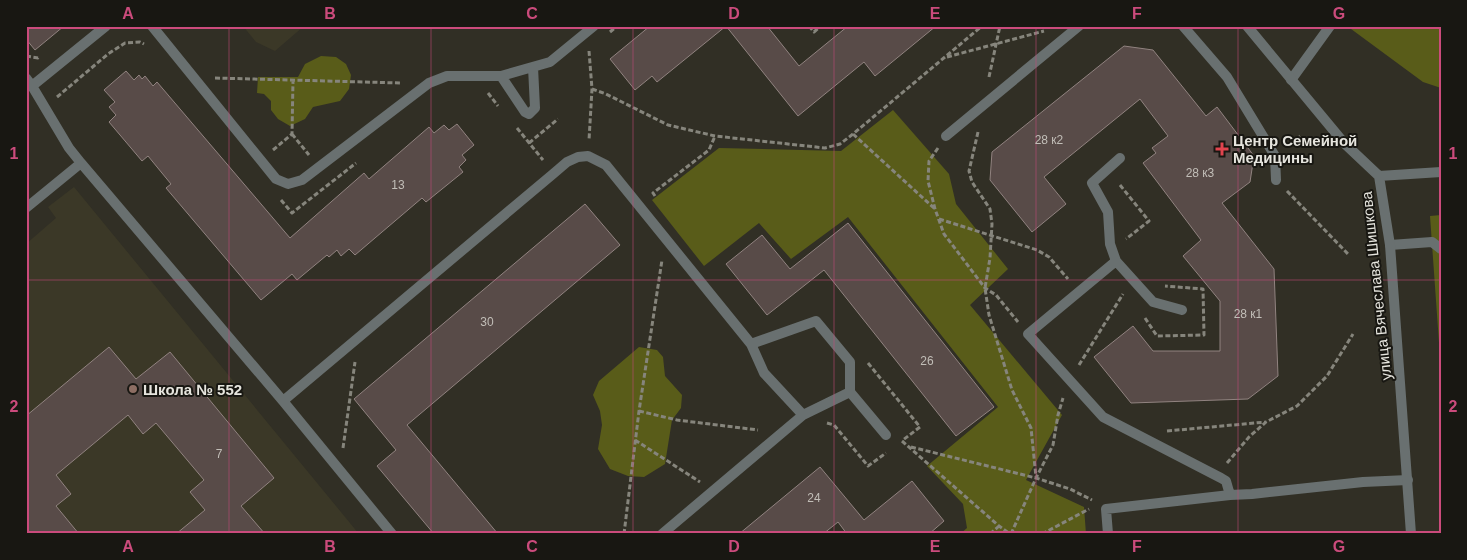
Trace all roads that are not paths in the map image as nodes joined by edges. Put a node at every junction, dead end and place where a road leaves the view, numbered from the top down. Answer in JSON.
{"nodes":[{"id":1,"x":106,"y":26,"type":"edge"},
{"id":2,"x":152,"y":26,"type":"edge"},
{"id":3,"x":1079,"y":26,"type":"edge"},
{"id":4,"x":1183,"y":26,"type":"edge"},
{"id":5,"x":1247,"y":26,"type":"edge"},
{"id":6,"x":1330,"y":26,"type":"edge"},
{"id":7,"x":590,"y":30,"type":"edge"},
{"id":8,"x":533,"y":67,"type":"junction"},
{"id":9,"x":501,"y":76,"type":"junction"},
{"id":10,"x":1291,"y":80,"type":"junction"},
{"id":11,"x":29,"y":82,"type":"edge"},
{"id":12,"x":946,"y":136,"type":"road end"},
{"id":13,"x":1120,"y":158,"type":"dead end"},
{"id":14,"x":81,"y":163,"type":"junction"},
{"id":15,"x":1441,"y":172,"type":"edge"},
{"id":16,"x":1379,"y":176,"type":"junction"},
{"id":17,"x":1276,"y":180,"type":"road end"},
{"id":18,"x":26,"y":208,"type":"edge"},
{"id":19,"x":1390,"y":245,"type":"junction"},
{"id":20,"x":1441,"y":249,"type":"edge"},
{"id":21,"x":1116,"y":261,"type":"junction"},
{"id":22,"x":1182,"y":310,"type":"dead end"},
{"id":23,"x":751,"y":344,"type":"junction"},
{"id":24,"x":850,"y":392,"type":"junction"},
{"id":25,"x":283,"y":401,"type":"junction"},
{"id":26,"x":804,"y":415,"type":"junction"},
{"id":27,"x":886,"y":435,"type":"dead end"},
{"id":28,"x":1408,"y":480,"type":"junction"},
{"id":29,"x":1230,"y":495,"type":"junction"},
{"id":30,"x":392,"y":534,"type":"edge"},
{"id":31,"x":662,"y":534,"type":"edge"},
{"id":32,"x":1108,"y":534,"type":"edge"},
{"id":33,"x":1411,"y":534,"type":"edge"}],
"edges":[{"from":1,"to":11,"type":"street"},
{"from":2,"to":9,"type":"street"},
{"from":3,"to":12,"type":"street"},
{"from":4,"to":17,"type":"street"},
{"from":5,"to":10,"type":"street","name":"улица Вячеслава Шишкова"},
{"from":6,"to":10,"type":"street"},
{"from":7,"to":8,"type":"street"},
{"from":8,"to":9,"type":"street"},
{"from":8,"to":9,"type":"street"},
{"from":10,"to":16,"type":"street","name":"улица Вячеслава Шишкова"},
{"from":11,"to":14,"type":"street"},
{"from":13,"to":21,"type":"street"},
{"from":14,"to":18,"type":"street"},
{"from":14,"to":25,"type":"street"},
{"from":15,"to":16,"type":"street"},
{"from":16,"to":19,"type":"street","name":"улица Вячеслава Шишкова"},
{"from":19,"to":20,"type":"street"},
{"from":19,"to":28,"type":"street","name":"улица Вячеслава Шишкова"},
{"from":21,"to":22,"type":"street"},
{"from":21,"to":29,"type":"street"},
{"from":23,"to":24,"type":"street"},
{"from":23,"to":25,"type":"street"},
{"from":23,"to":26,"type":"street"},
{"from":24,"to":26,"type":"street"},
{"from":24,"to":27,"type":"street"},
{"from":25,"to":30,"type":"street"},
{"from":26,"to":31,"type":"street"},
{"from":28,"to":29,"type":"street"},
{"from":28,"to":33,"type":"street","name":"улица Вячеслава Шишкова"},
{"from":29,"to":32,"type":"street"}]}
